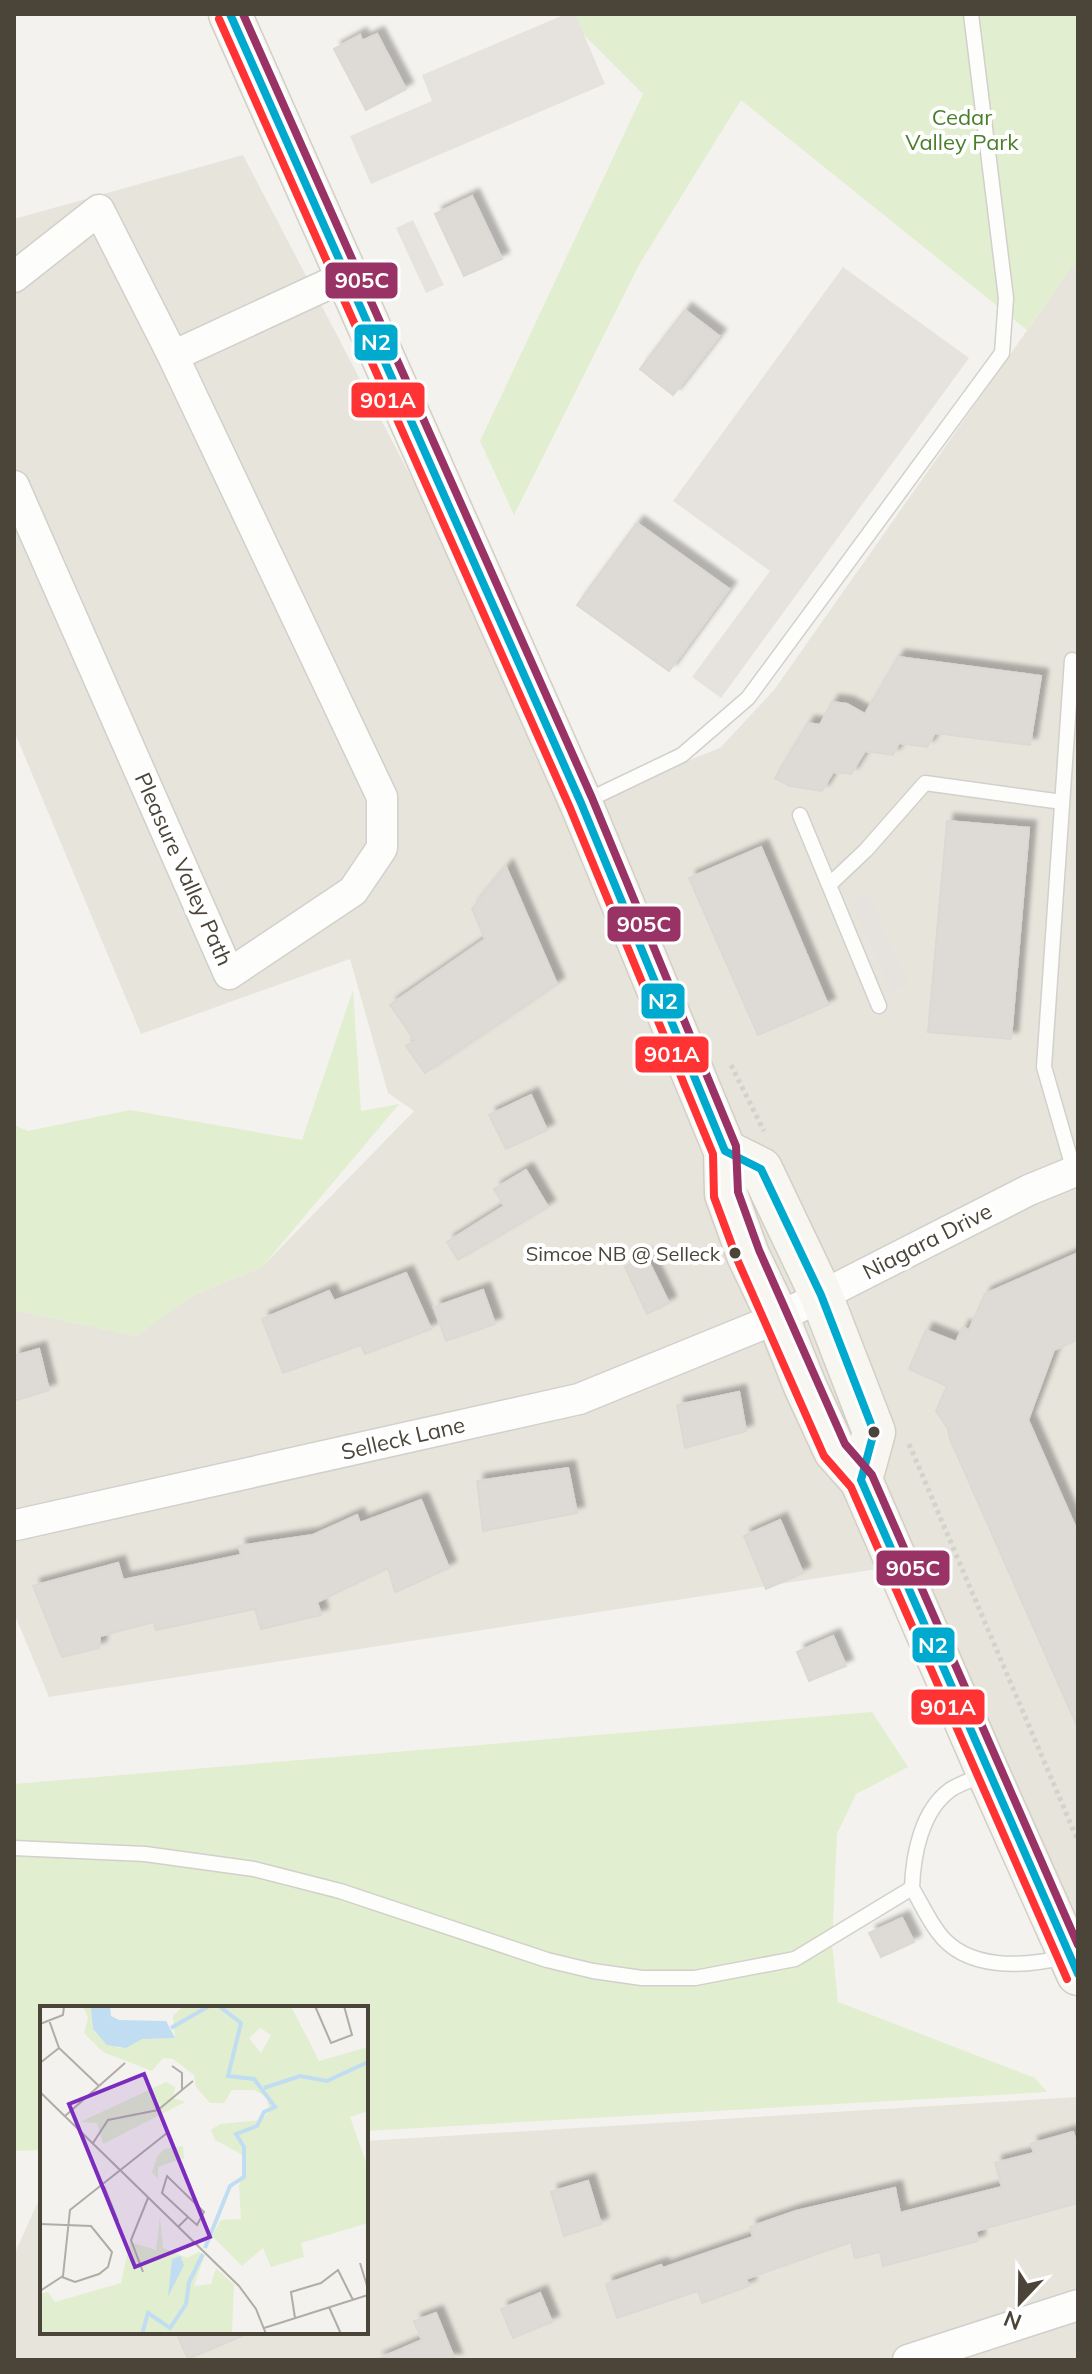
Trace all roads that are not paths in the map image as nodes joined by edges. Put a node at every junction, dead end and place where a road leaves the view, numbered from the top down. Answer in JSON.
{"nodes":[{"id":1,"x":230,"y":14,"type":"edge"},
{"id":2,"x":971,"y":14,"type":"edge"},
{"id":3,"x":346,"y":276,"type":"junction"},
{"id":4,"x":14,"y":277,"type":"edge"},
{"id":5,"x":173,"y":356,"type":"junction"},
{"id":6,"x":14,"y":486,"type":"edge"},
{"id":7,"x":1072,"y":660,"type":"dead end"},
{"id":8,"x":1062,"y":802,"type":"junction"},
{"id":9,"x":581,"y":803,"type":"junction"},
{"id":10,"x":800,"y":815,"type":"dead end"},
{"id":11,"x":829,"y":885,"type":"junction"},
{"id":12,"x":879,"y":1006,"type":"dead end"},
{"id":13,"x":725,"y":1151,"type":"junction"},
{"id":14,"x":1076,"y":1171,"type":"edge"},
{"id":15,"x":821,"y":1295,"type":"junction"},
{"id":16,"x":778,"y":1318,"type":"junction"},
{"id":17,"x":861,"y":1480,"type":"junction"},
{"id":18,"x":16,"y":1525,"type":"dead end"},
{"id":19,"x":988,"y":1773,"type":"junction"},
{"id":20,"x":14,"y":1848,"type":"edge"},
{"id":21,"x":912,"y":1888,"type":"junction"},
{"id":22,"x":1074,"y":1965,"type":"edge"},
{"id":23,"x":1078,"y":2305,"type":"edge"},
{"id":24,"x":908,"y":2360,"type":"edge"}],
"edges":[{"from":1,"to":3,"type":"main road"},
{"from":2,"to":9,"type":"lane"},
{"from":3,"to":5,"type":"street"},
{"from":3,"to":9,"type":"main road"},
{"from":4,"to":5,"type":"street","name":"Pleasure Valley Path"},
{"from":5,"to":6,"type":"street","name":"Pleasure Valley Path"},
{"from":7,"to":8,"type":"lane"},
{"from":8,"to":11,"type":"lane"},
{"from":8,"to":14,"type":"lane"},
{"from":9,"to":13,"type":"main road"},
{"from":10,"to":11,"type":"lane"},
{"from":11,"to":12,"type":"lane"},
{"from":13,"to":15,"type":"main road"},
{"from":13,"to":16,"type":"main road"},
{"from":14,"to":15,"type":"street","name":"Niagara Drive"},
{"from":15,"to":16,"type":"street","name":"Niagara Drive"},
{"from":15,"to":17,"type":"main road"},
{"from":16,"to":17,"type":"main road"},
{"from":16,"to":18,"type":"street","name":"Selleck Lane"},
{"from":17,"to":19,"type":"main road"},
{"from":19,"to":21,"type":"lane"},
{"from":19,"to":22,"type":"main road"},
{"from":20,"to":21,"type":"lane"},
{"from":21,"to":22,"type":"lane"},
{"from":23,"to":24,"type":"street"}]}
